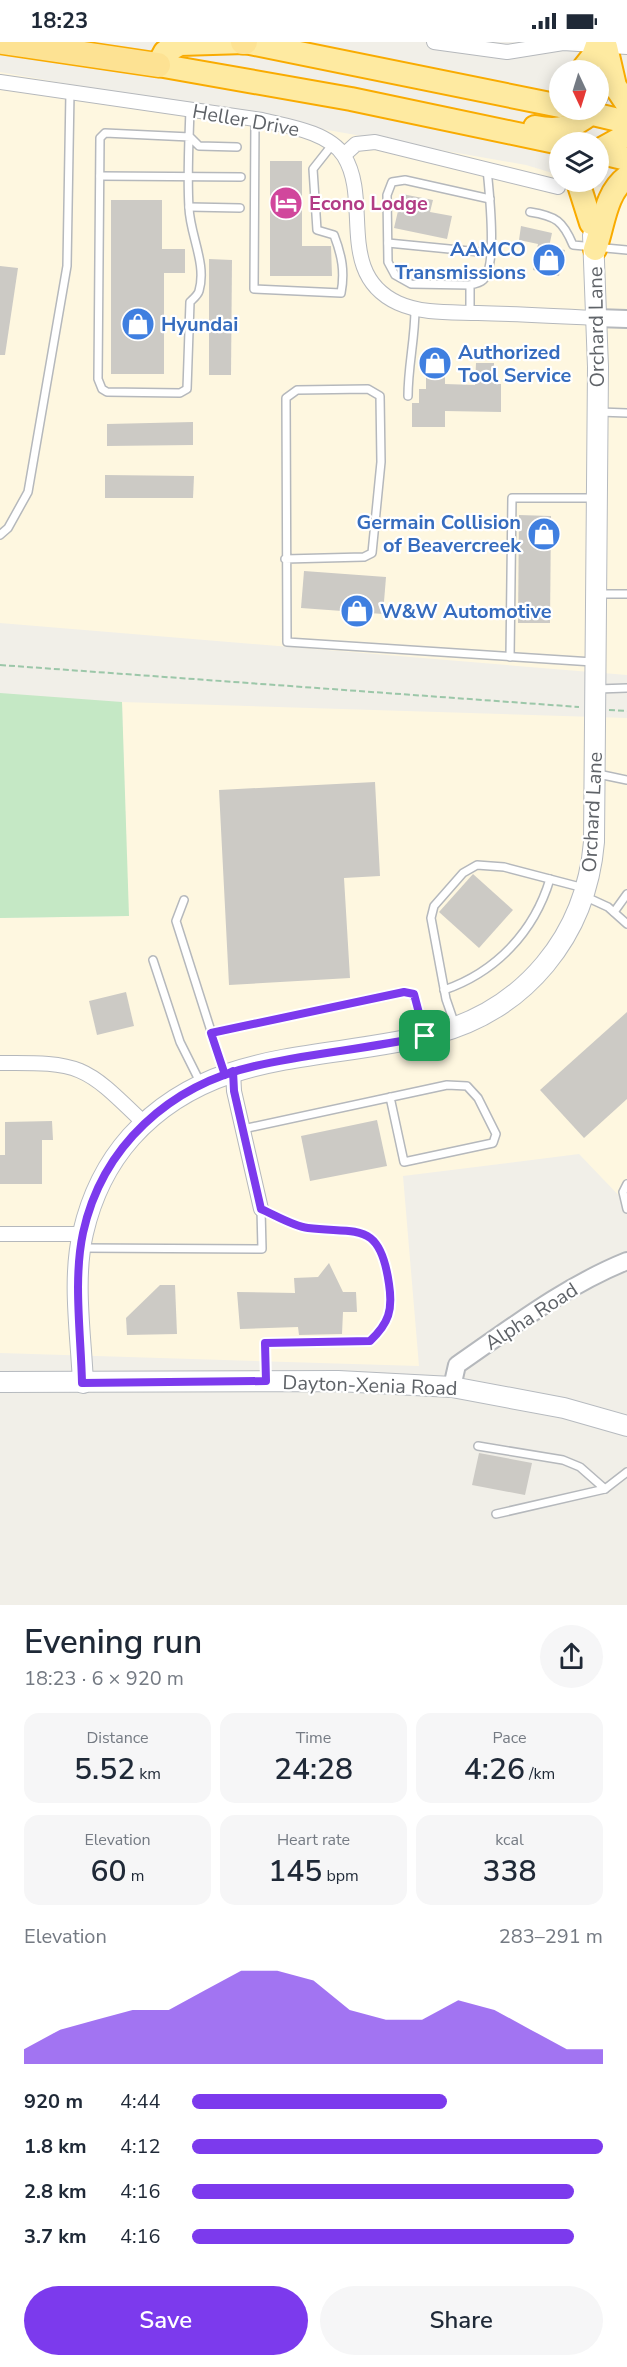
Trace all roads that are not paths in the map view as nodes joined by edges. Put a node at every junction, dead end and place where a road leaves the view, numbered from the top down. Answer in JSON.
{"nodes":[{"id":1,"x":2,"y":42,"type":"edge"},
{"id":2,"x":244,"y":42,"type":"edge"},
{"id":3,"x":434,"y":42,"type":"edge"},
{"id":4,"x":563,"y":43,"type":"edge"},
{"id":5,"x":474,"y":45,"type":"edge"},
{"id":6,"x":607,"y":45,"type":"edge"},
{"id":7,"x":592,"y":60,"type":"edge"},
{"id":8,"x":606,"y":60,"type":"edge"},
{"id":9,"x":158,"y":65,"type":"junction"},
{"id":10,"x":0,"y":82,"type":"edge"},
{"id":11,"x":287,"y":88,"type":"junction"},
{"id":12,"x":70,"y":92,"type":"junction"},
{"id":13,"x":331,"y":95,"type":"junction"},
{"id":14,"x":549,"y":96,"type":"edge"},
{"id":15,"x":533,"y":101,"type":"junction"},
{"id":16,"x":549,"y":104,"type":"edge"},
{"id":17,"x":627,"y":104,"type":"edge"},
{"id":18,"x":190,"y":110,"type":"junction"},
{"id":19,"x":609,"y":115,"type":"edge"},
{"id":20,"x":255,"y":119,"type":"junction"},
{"id":21,"x":576,"y":120,"type":"edge"},
{"id":22,"x":627,"y":122,"type":"edge"},
{"id":23,"x":627,"y":135,"type":"edge"},
{"id":24,"x":190,"y":137,"type":"junction"},
{"id":25,"x":549,"y":141,"type":"edge"},
{"id":26,"x":332,"y":145,"type":"junction"},
{"id":27,"x":609,"y":146,"type":"edge"},
{"id":28,"x":237,"y":147,"type":"dead end"},
{"id":29,"x":344,"y":155,"type":"junction"},
{"id":30,"x":549,"y":155,"type":"edge"},
{"id":31,"x":609,"y":155,"type":"edge"},
{"id":32,"x":627,"y":159,"type":"edge"},
{"id":33,"x":487,"y":169,"type":"junction"},
{"id":34,"x":189,"y":175,"type":"junction"},
{"id":35,"x":100,"y":176,"type":"junction"},
{"id":36,"x":241,"y":177,"type":"dead end"},
{"id":37,"x":627,"y":177,"type":"edge"},
{"id":38,"x":549,"y":180,"type":"edge"},
{"id":39,"x":573,"y":192,"type":"edge"},
{"id":40,"x":589,"y":192,"type":"edge"},
{"id":41,"x":490,"y":199,"type":"junction"},
{"id":42,"x":189,"y":207,"type":"junction"},
{"id":43,"x":240,"y":208,"type":"dead end"},
{"id":44,"x":530,"y":212,"type":"dead end"},
{"id":45,"x":591,"y":223,"type":"junction"},
{"id":46,"x":388,"y":243,"type":"junction"},
{"id":47,"x":595,"y":249,"type":"junction"},
{"id":48,"x":627,"y":250,"type":"edge"},
{"id":49,"x":490,"y":253,"type":"junction"},
{"id":50,"x":470,"y":285,"type":"junction"},
{"id":51,"x":415,"y":309,"type":"junction"},
{"id":52,"x":470,"y":312,"type":"junction"},
{"id":53,"x":596,"y":318,"type":"junction"},
{"id":54,"x":627,"y":319,"type":"edge"},
{"id":55,"x":408,"y":396,"type":"dead end"},
{"id":56,"x":597,"y":412,"type":"junction"},
{"id":57,"x":627,"y":413,"type":"edge"},
{"id":58,"x":596,"y":498,"type":"junction"},
{"id":59,"x":0,"y":535,"type":"edge"},
{"id":60,"x":285,"y":559,"type":"junction"},
{"id":61,"x":596,"y":594,"type":"junction"},
{"id":62,"x":627,"y":594,"type":"edge"},
{"id":63,"x":510,"y":657,"type":"junction"},
{"id":64,"x":596,"y":663,"type":"junction"},
{"id":65,"x":627,"y":688,"type":"edge"},
{"id":66,"x":595,"y":699,"type":"junction"},
{"id":67,"x":595,"y":774,"type":"junction"},
{"id":68,"x":627,"y":780,"type":"edge"},
{"id":69,"x":550,"y":879,"type":"junction"},
{"id":70,"x":585,"y":892,"type":"junction"},
{"id":71,"x":627,"y":894,"type":"edge"},
{"id":72,"x":184,"y":900,"type":"dead end"},
{"id":73,"x":614,"y":912,"type":"junction"},
{"id":74,"x":627,"y":924,"type":"edge"},
{"id":75,"x":153,"y":960,"type":"dead end"},
{"id":76,"x":444,"y":990,"type":"junction"},
{"id":77,"x":456,"y":1027,"type":"junction"},
{"id":78,"x":211,"y":1033,"type":"junction"},
{"id":79,"x":425,"y":1036,"type":"junction"},
{"id":80,"x":0,"y":1063,"type":"edge"},
{"id":81,"x":229,"y":1073,"type":"junction"},
{"id":82,"x":201,"y":1084,"type":"junction"},
{"id":83,"x":390,"y":1097,"type":"junction"},
{"id":84,"x":144,"y":1123,"type":"junction"},
{"id":85,"x":243,"y":1129,"type":"junction"},
{"id":86,"x":627,"y":1184,"type":"edge"},
{"id":87,"x":261,"y":1209,"type":"junction"},
{"id":88,"x":627,"y":1209,"type":"edge"},
{"id":89,"x":0,"y":1233,"type":"edge"},
{"id":90,"x":82,"y":1241,"type":"junction"},
{"id":91,"x":627,"y":1261,"type":"edge"},
{"id":92,"x":266,"y":1381,"type":"junction"},
{"id":93,"x":0,"y":1382,"type":"edge"},
{"id":94,"x":82,"y":1383,"type":"junction"},
{"id":95,"x":452,"y":1387,"type":"junction"},
{"id":96,"x":627,"y":1426,"type":"edge"},
{"id":97,"x":478,"y":1446,"type":"dead end"},
{"id":98,"x":627,"y":1472,"type":"edge"},
{"id":99,"x":605,"y":1488,"type":"junction"},
{"id":100,"x":496,"y":1514,"type":"dead end"}],
"edges":[{"from":1,"to":9,"type":"highway"},
{"from":2,"to":9,"type":"highway"},
{"from":2,"to":15,"type":"highway"},
{"from":3,"to":5,"type":"street"},
{"from":4,"to":5,"type":"street"},
{"from":4,"to":6,"type":"street"},
{"from":6,"to":7,"type":"highway"},
{"from":6,"to":8,"type":"street"},
{"from":6,"to":17,"type":"highway"},
{"from":9,"to":11,"type":"highway"},
{"from":10,"to":12,"type":"street","name":"Heller Drive"},
{"from":11,"to":13,"type":"highway"},
{"from":11,"to":30,"type":"highway"},
{"from":12,"to":18,"type":"street","name":"Heller Drive"},
{"from":12,"to":59,"type":"lane"},
{"from":13,"to":21,"type":"highway"},
{"from":13,"to":25,"type":"highway"},
{"from":14,"to":15,"type":"highway"},
{"from":15,"to":16,"type":"highway"},
{"from":18,"to":20,"type":"street","name":"Heller Drive"},
{"from":18,"to":24,"type":"lane"},
{"from":19,"to":22,"type":"highway"},
{"from":20,"to":26,"type":"street","name":"Heller Drive"},
{"from":20,"to":26,"type":"lane"},
{"from":23,"to":27,"type":"highway"},
{"from":24,"to":28,"type":"lane"},
{"from":24,"to":34,"type":"lane"},
{"from":24,"to":35,"type":"lane"},
{"from":26,"to":29,"type":"street","name":"Heller Drive"},
{"from":29,"to":33,"type":"street"},
{"from":29,"to":51,"type":"street"},
{"from":31,"to":32,"type":"highway"},
{"from":33,"to":38,"type":"street"},
{"from":33,"to":41,"type":"lane"},
{"from":34,"to":35,"type":"lane"},
{"from":34,"to":36,"type":"lane"},
{"from":34,"to":42,"type":"lane"},
{"from":35,"to":42,"type":"lane"},
{"from":37,"to":47,"type":"highway"},
{"from":39,"to":45,"type":"highway"},
{"from":40,"to":45,"type":"main road","name":"Orchard Lane"},
{"from":41,"to":46,"type":"lane"},
{"from":41,"to":49,"type":"lane"},
{"from":42,"to":43,"type":"lane"},
{"from":44,"to":47,"type":"lane"},
{"from":45,"to":47,"type":"main road","name":"Orchard Lane"},
{"from":46,"to":49,"type":"lane"},
{"from":46,"to":50,"type":"lane"},
{"from":47,"to":48,"type":"lane"},
{"from":47,"to":53,"type":"main road","name":"Orchard Lane"},
{"from":49,"to":50,"type":"lane"},
{"from":50,"to":52,"type":"lane"},
{"from":51,"to":52,"type":"street"},
{"from":51,"to":55,"type":"lane"},
{"from":52,"to":53,"type":"street"},
{"from":53,"to":54,"type":"street"},
{"from":53,"to":56,"type":"main road","name":"Orchard Lane"},
{"from":56,"to":57,"type":"lane"},
{"from":56,"to":58,"type":"main road","name":"Orchard Lane"},
{"from":58,"to":61,"type":"main road","name":"Orchard Lane"},
{"from":58,"to":63,"type":"lane"},
{"from":60,"to":60,"type":"lane"},
{"from":60,"to":63,"type":"lane"},
{"from":61,"to":62,"type":"lane"},
{"from":61,"to":64,"type":"main road","name":"Orchard Lane"},
{"from":63,"to":64,"type":"lane"},
{"from":64,"to":66,"type":"main road","name":"Orchard Lane"},
{"from":65,"to":66,"type":"lane"},
{"from":66,"to":67,"type":"main road","name":"Orchard Lane"},
{"from":67,"to":68,"type":"lane"},
{"from":67,"to":70,"type":"main road","name":"Orchard Lane"},
{"from":69,"to":70,"type":"lane"},
{"from":69,"to":76,"type":"lane"},
{"from":69,"to":76,"type":"lane"},
{"from":70,"to":73,"type":"lane"},
{"from":70,"to":77,"type":"main road","name":"Orchard Lane"},
{"from":71,"to":73,"type":"lane"},
{"from":72,"to":78,"type":"lane"},
{"from":73,"to":74,"type":"lane"},
{"from":75,"to":82,"type":"lane"},
{"from":76,"to":77,"type":"lane"},
{"from":77,"to":79,"type":"main road","name":"Orchard Lane"},
{"from":78,"to":79,"type":"lane"},
{"from":78,"to":81,"type":"lane"},
{"from":79,"to":81,"type":"main road","name":"Orchard Lane"},
{"from":80,"to":84,"type":"street"},
{"from":81,"to":82,"type":"main road","name":"Orchard Lane"},
{"from":81,"to":85,"type":"street"},
{"from":82,"to":84,"type":"main road","name":"Orchard Lane"},
{"from":83,"to":83,"type":"lane"},
{"from":83,"to":85,"type":"lane"},
{"from":84,"to":90,"type":"main road","name":"Orchard Lane"},
{"from":85,"to":87,"type":"street"},
{"from":86,"to":88,"type":"lane"},
{"from":87,"to":90,"type":"lane"},
{"from":87,"to":92,"type":"lane"},
{"from":89,"to":90,"type":"street"},
{"from":90,"to":94,"type":"main road","name":"Orchard Lane"},
{"from":91,"to":95,"type":"street","name":"Alpha Road"},
{"from":92,"to":94,"type":"main road","name":"Dayton-Xenia Road"},
{"from":92,"to":95,"type":"main road","name":"Dayton-Xenia Road"},
{"from":93,"to":94,"type":"main road","name":"Dayton-Xenia Road"},
{"from":95,"to":96,"type":"main road","name":"Dayton-Xenia Road"},
{"from":97,"to":99,"type":"lane"},
{"from":98,"to":99,"type":"lane"},
{"from":99,"to":100,"type":"lane"}]}
